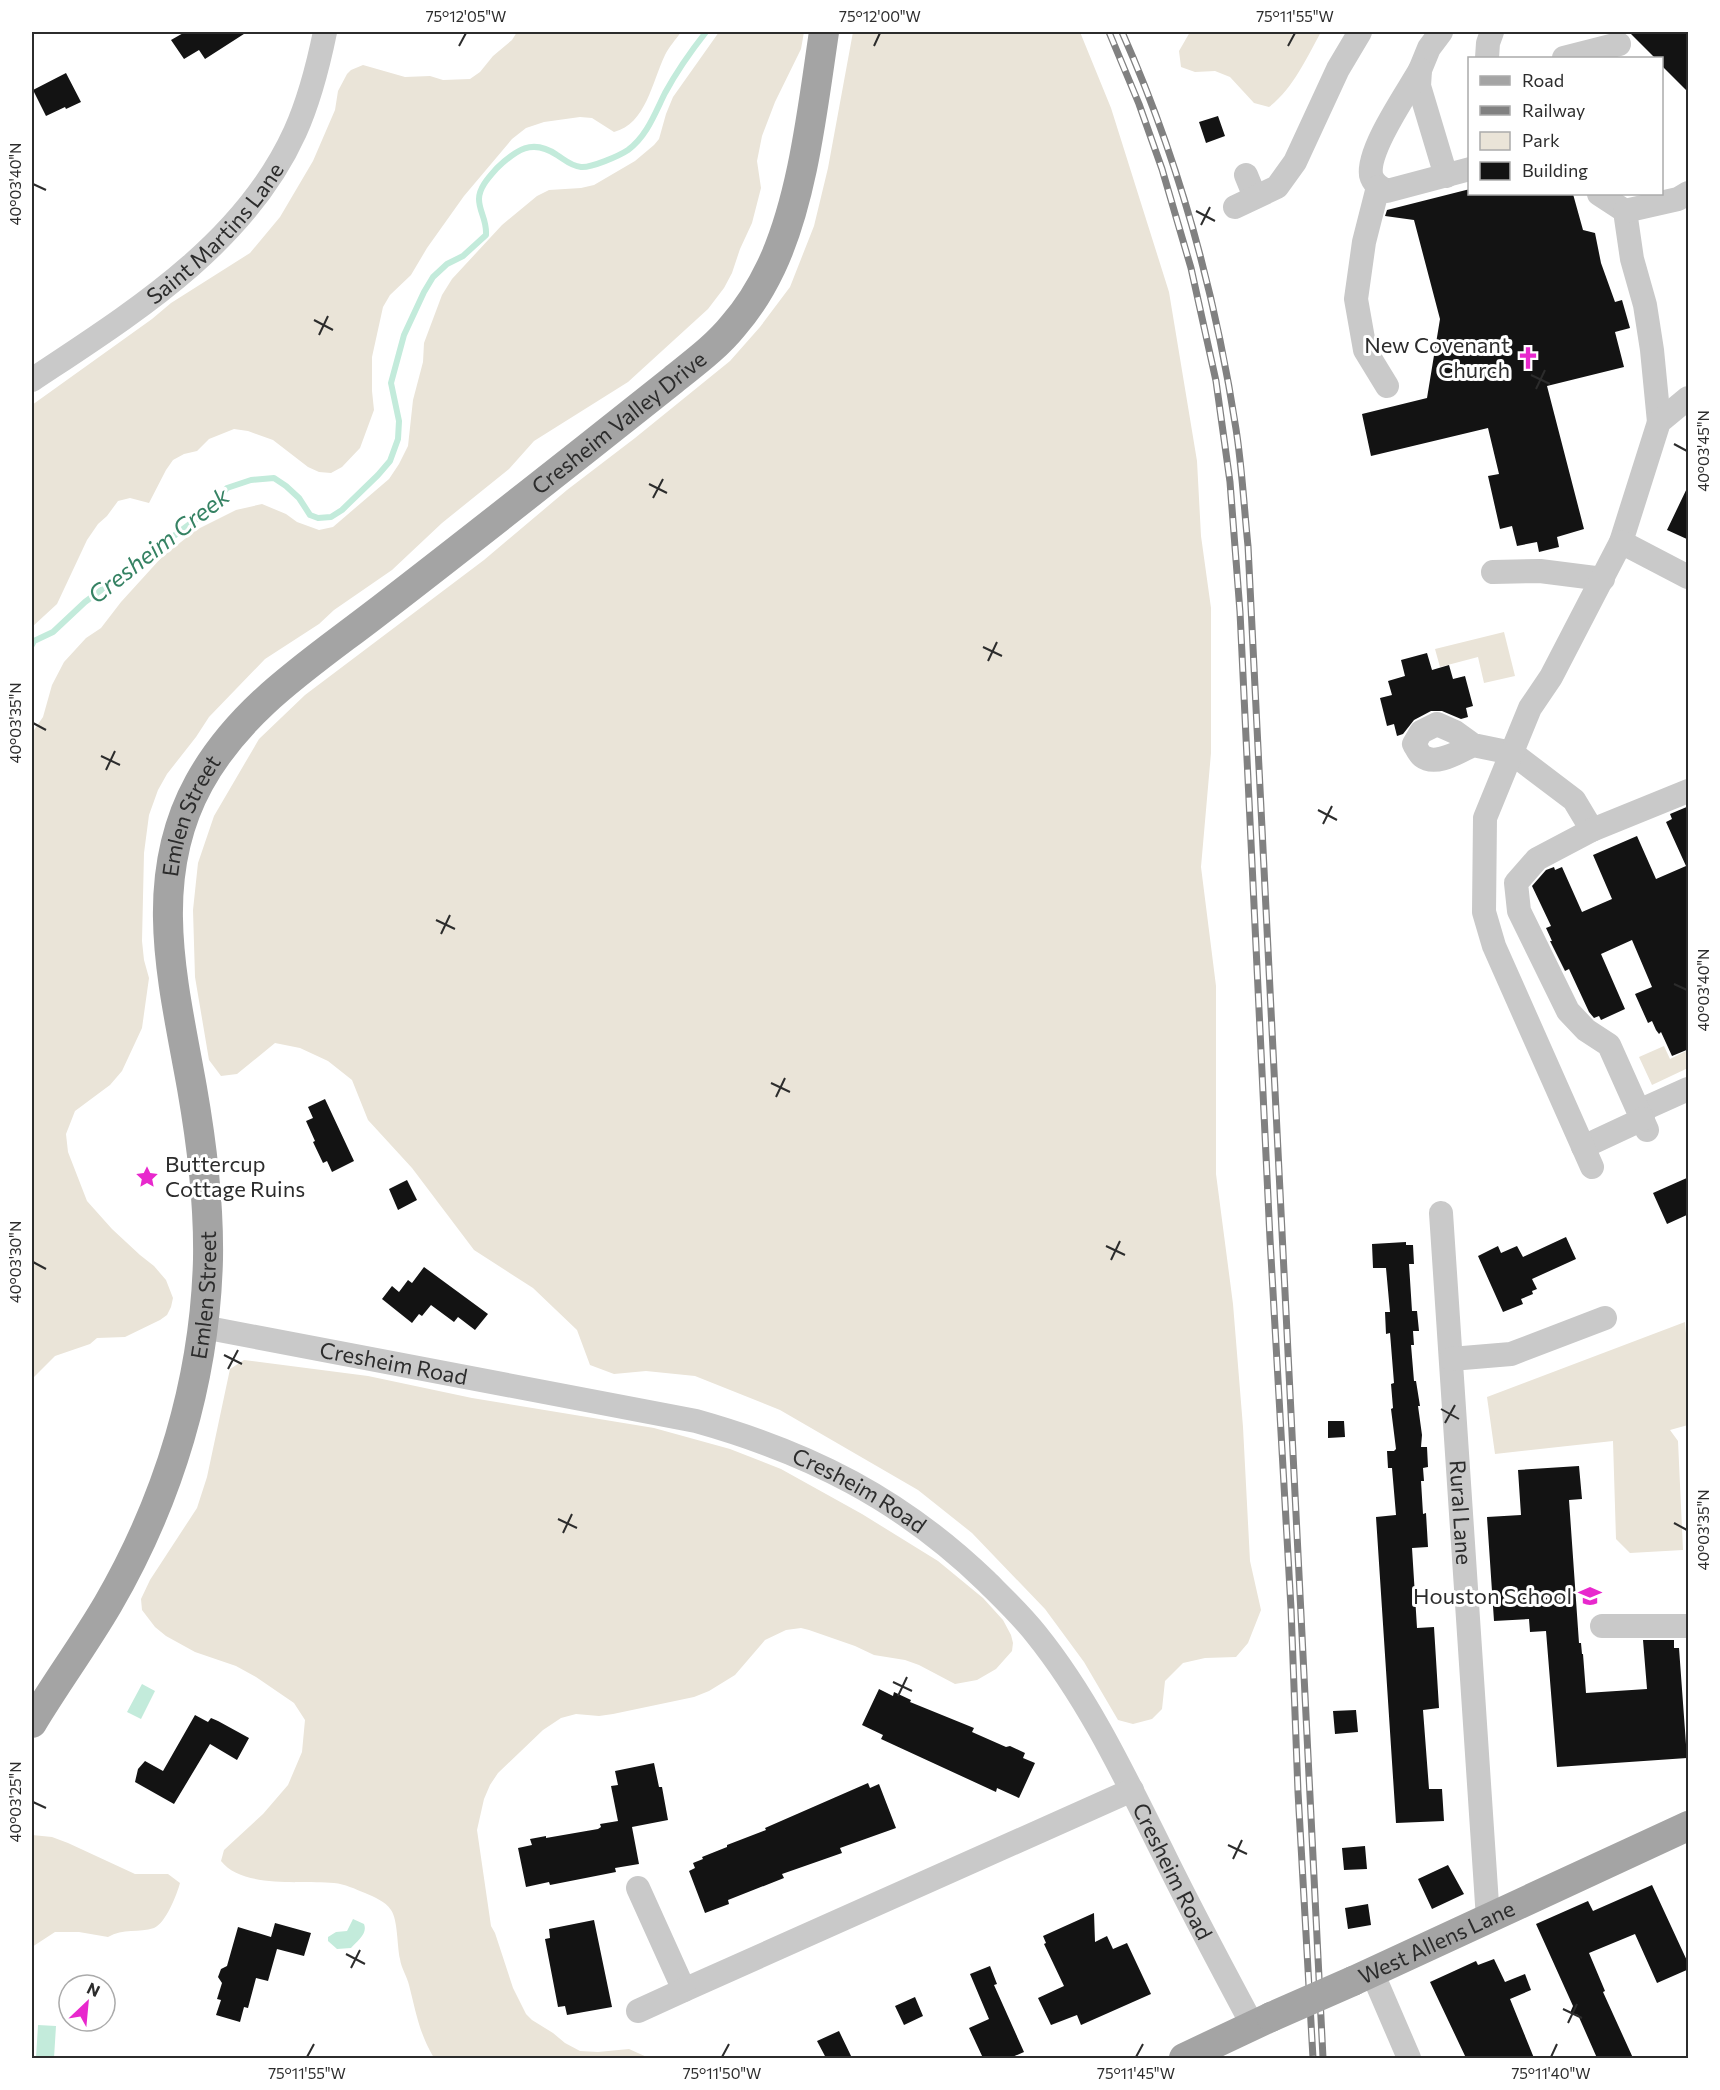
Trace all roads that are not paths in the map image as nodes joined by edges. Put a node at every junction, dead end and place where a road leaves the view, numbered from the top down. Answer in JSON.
{"nodes":[{"id":1,"x":326,"y":32,"type":"edge"},
{"id":2,"x":824,"y":32,"type":"edge"},
{"id":3,"x":1360,"y":32,"type":"edge"},
{"id":4,"x":1441,"y":32,"type":"edge"},
{"id":5,"x":1492,"y":32,"type":"edge"},
{"id":6,"x":1619,"y":44,"type":"dead end"},
{"id":7,"x":1487,"y":57,"type":"edge"},
{"id":8,"x":1568,"y":57,"type":"edge"},
{"id":9,"x":1420,"y":70,"type":"junction"},
{"id":10,"x":1468,"y":170,"type":"edge"},
{"id":11,"x":1446,"y":176,"type":"junction"},
{"id":12,"x":1378,"y":187,"type":"junction"},
{"id":13,"x":1245,"y":193,"type":"dead end"},
{"id":14,"x":1689,"y":193,"type":"edge"},
{"id":15,"x":1600,"y":195,"type":"edge"},
{"id":16,"x":1625,"y":212,"type":"junction"},
{"id":17,"x":32,"y":380,"type":"edge"},
{"id":18,"x":1387,"y":386,"type":"dead end"},
{"id":19,"x":1689,"y":398,"type":"edge"},
{"id":20,"x":1659,"y":422,"type":"junction"},
{"id":21,"x":1621,"y":542,"type":"junction"},
{"id":22,"x":1493,"y":572,"type":"dead end"},
{"id":23,"x":1689,"y":577,"type":"edge"},
{"id":24,"x":1603,"y":579,"type":"junction"},
{"id":25,"x":254,"y":710,"type":"joint"},
{"id":26,"x":1473,"y":745,"type":"dead end"},
{"id":27,"x":1512,"y":753,"type":"junction"},
{"id":28,"x":1689,"y":791,"type":"edge"},
{"id":29,"x":1592,"y":830,"type":"junction"},
{"id":30,"x":1689,"y":1089,"type":"edge"},
{"id":31,"x":1643,"y":1120,"type":"junction"},
{"id":32,"x":1441,"y":1213,"type":"dead end"},
{"id":33,"x":1605,"y":1318,"type":"dead end"},
{"id":34,"x":203,"y":1327,"type":"junction"},
{"id":35,"x":1451,"y":1359,"type":"junction"},
{"id":36,"x":1602,"y":1626,"type":"dead end"},
{"id":37,"x":1689,"y":1626,"type":"edge"},
{"id":38,"x":32,"y":1723,"type":"edge"},
{"id":39,"x":1132,"y":1790,"type":"junction"},
{"id":40,"x":1689,"y":1826,"type":"edge"},
{"id":41,"x":638,"y":1888,"type":"dead end"},
{"id":42,"x":1488,"y":1919,"type":"junction"},
{"id":43,"x":1362,"y":1977,"type":"junction"},
{"id":44,"x":684,"y":1990,"type":"junction"},
{"id":45,"x":638,"y":2011,"type":"dead end"},
{"id":46,"x":1262,"y":2022,"type":"junction"},
{"id":47,"x":1184,"y":2058,"type":"edge"},
{"id":48,"x":1409,"y":2058,"type":"edge"}],
"edges":[{"from":1,"to":17,"type":"street","name":"Saint Martins Lane"},
{"from":2,"to":25,"type":"main road","name":"Cresheim Valley Drive"},
{"from":3,"to":13,"type":"street"},
{"from":4,"to":9,"type":"street"},
{"from":5,"to":7,"type":"street"},
{"from":6,"to":8,"type":"street"},
{"from":9,"to":11,"type":"street"},
{"from":9,"to":12,"type":"street"},
{"from":10,"to":11,"type":"street"},
{"from":11,"to":12,"type":"street"},
{"from":12,"to":18,"type":"street"},
{"from":14,"to":16,"type":"street"},
{"from":15,"to":16,"type":"street"},
{"from":16,"to":20,"type":"street"},
{"from":19,"to":20,"type":"street"},
{"from":20,"to":21,"type":"street"},
{"from":21,"to":23,"type":"street"},
{"from":21,"to":24,"type":"street"},
{"from":22,"to":24,"type":"street"},
{"from":24,"to":27,"type":"street"},
{"from":25,"to":34,"type":"main road","name":"Emlen Street"},
{"from":26,"to":27,"type":"street"},
{"from":27,"to":29,"type":"street"},
{"from":27,"to":31,"type":"street"},
{"from":28,"to":29,"type":"street"},
{"from":29,"to":31,"type":"street"},
{"from":30,"to":31,"type":"street"},
{"from":32,"to":35,"type":"street","name":"Rural Lane"},
{"from":33,"to":35,"type":"street"},
{"from":34,"to":38,"type":"main road","name":"Emlen Street"},
{"from":34,"to":39,"type":"street","name":"Cresheim Road"},
{"from":35,"to":42,"type":"street","name":"Rural Lane"},
{"from":36,"to":37,"type":"street"},
{"from":39,"to":44,"type":"street"},
{"from":39,"to":46,"type":"street","name":"Cresheim Road"},
{"from":40,"to":42,"type":"main road","name":"West Allens Lane"},
{"from":41,"to":44,"type":"street"},
{"from":42,"to":43,"type":"main road","name":"West Allens Lane"},
{"from":43,"to":46,"type":"main road","name":"West Allens Lane","bridge":true},
{"from":43,"to":48,"type":"street"},
{"from":44,"to":45,"type":"street"},
{"from":46,"to":47,"type":"main road","name":"West Allens Lane"}]}
